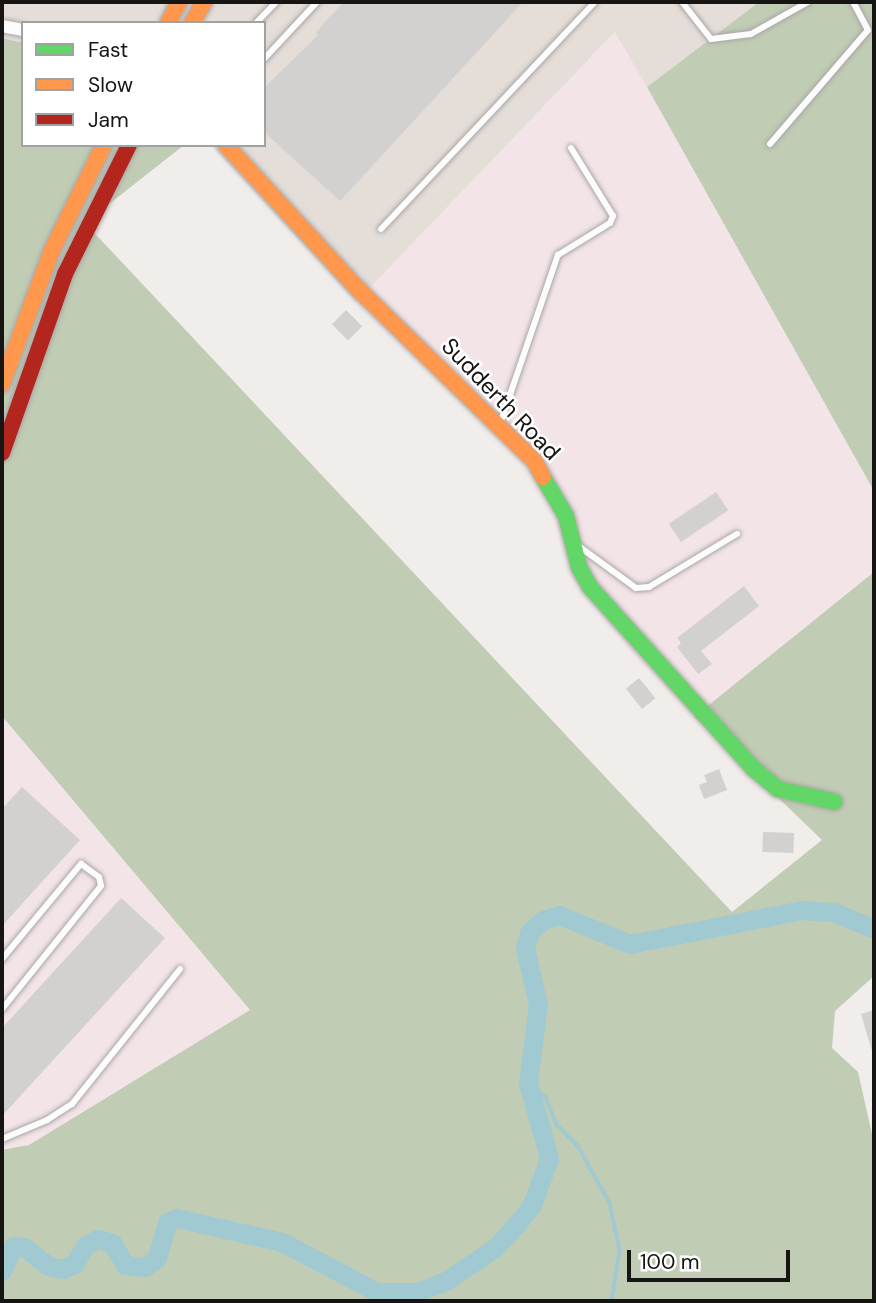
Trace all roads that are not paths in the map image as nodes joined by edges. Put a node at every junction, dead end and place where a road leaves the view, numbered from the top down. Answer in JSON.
{"nodes":[{"id":1,"x":179,"y":2,"type":"edge"},
{"id":2,"x":204,"y":2,"type":"edge"},
{"id":3,"x":276,"y":2,"type":"edge"},
{"id":4,"x":317,"y":2,"type":"edge"},
{"id":5,"x":595,"y":2,"type":"edge"},
{"id":6,"x":682,"y":2,"type":"edge"},
{"id":7,"x":808,"y":2,"type":"edge"},
{"id":8,"x":853,"y":2,"type":"edge"},
{"id":9,"x":168,"y":21,"type":"edge"},
{"id":10,"x":193,"y":21,"type":"edge"},
{"id":11,"x":258,"y":21,"type":"edge"},
{"id":12,"x":2,"y":26,"type":"edge"},
{"id":13,"x":21,"y":30,"type":"edge"},
{"id":14,"x":266,"y":57,"type":"edge"},
{"id":15,"x":770,"y":144,"type":"dead end"},
{"id":16,"x":103,"y":147,"type":"edge"},
{"id":17,"x":128,"y":147,"type":"edge"},
{"id":18,"x":228,"y":147,"type":"edge"},
{"id":19,"x":571,"y":148,"type":"dead end"},
{"id":20,"x":381,"y":229,"type":"dead end"},
{"id":21,"x":2,"y":384,"type":"edge"},
{"id":22,"x":499,"y":426,"type":"junction"},
{"id":23,"x":2,"y":453,"type":"edge"},
{"id":24,"x":737,"y":534,"type":"dead end"},
{"id":25,"x":573,"y":542,"type":"junction"},
{"id":26,"x":835,"y":802,"type":"dead end"},
{"id":27,"x":2,"y":959,"type":"edge"},
{"id":28,"x":180,"y":969,"type":"dead end"},
{"id":29,"x":2,"y":1009,"type":"edge"},
{"id":30,"x":2,"y":1139,"type":"edge"}],
"edges":[{"from":1,"to":9,"type":"street"},
{"from":2,"to":10,"type":"street"},
{"from":3,"to":11,"type":"lane"},
{"from":4,"to":14,"type":"lane"},
{"from":5,"to":20,"type":"lane"},
{"from":6,"to":7,"type":"lane"},
{"from":8,"to":15,"type":"lane"},
{"from":12,"to":13,"type":"street"},
{"from":16,"to":21,"type":"street"},
{"from":17,"to":23,"type":"street"},
{"from":18,"to":22,"type":"street","name":"Sudderth Road"},
{"from":19,"to":22,"type":"lane"},
{"from":22,"to":25,"type":"street","name":"Sudderth Road"},
{"from":24,"to":25,"type":"lane"},
{"from":25,"to":26,"type":"street","name":"Sudderth Road"},
{"from":27,"to":29,"type":"lane"},
{"from":28,"to":30,"type":"lane"}]}
